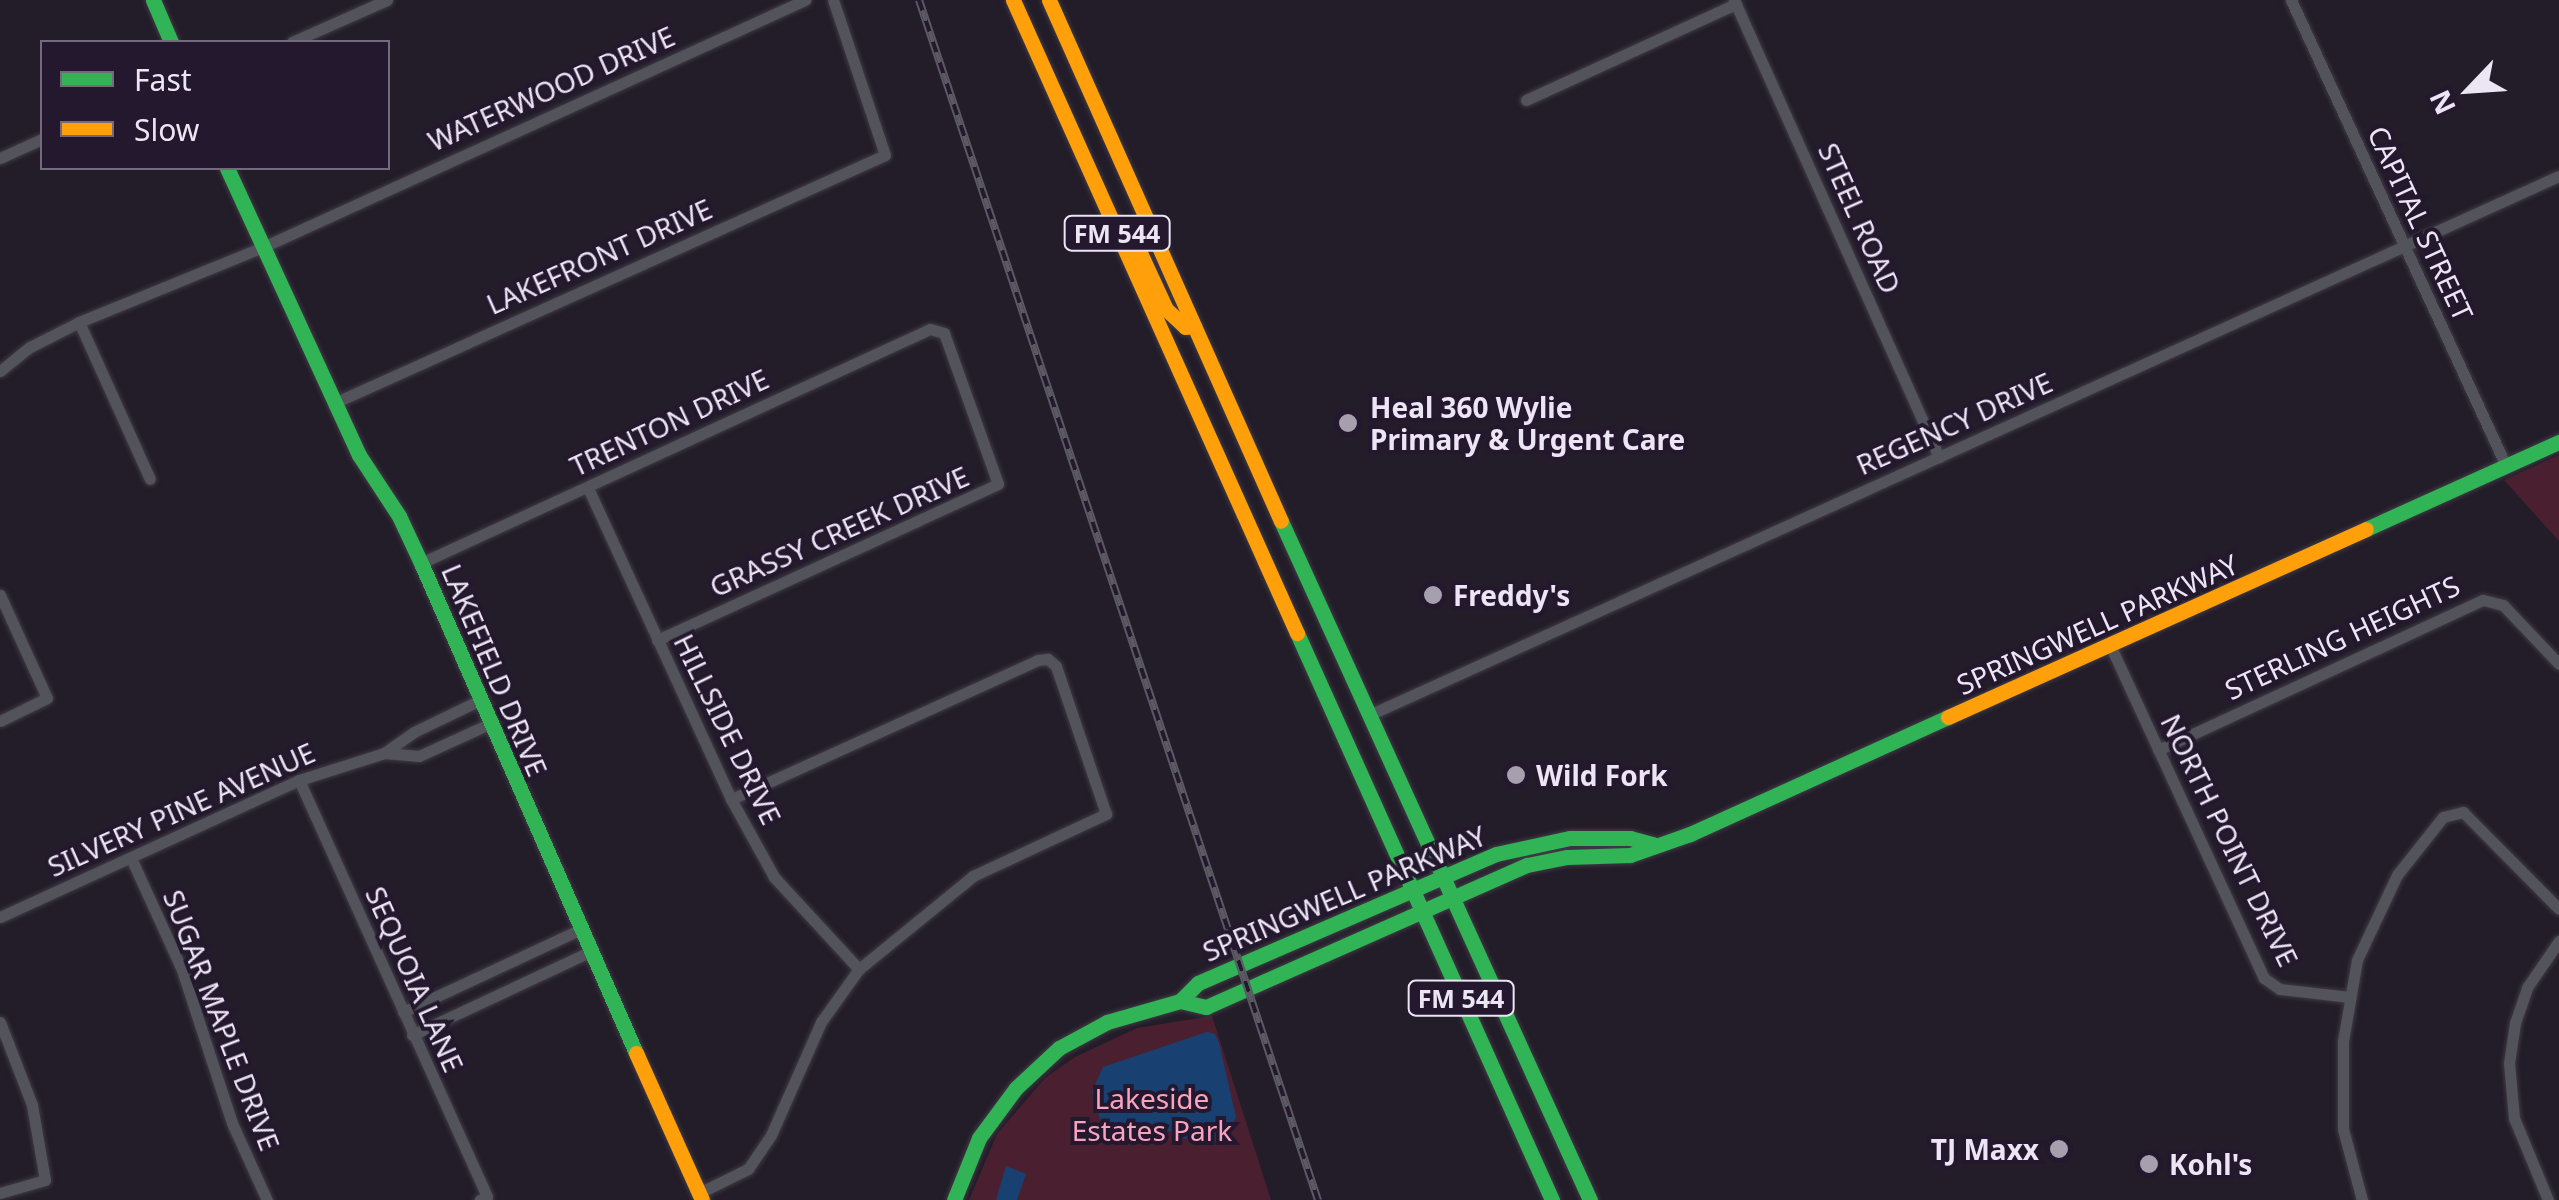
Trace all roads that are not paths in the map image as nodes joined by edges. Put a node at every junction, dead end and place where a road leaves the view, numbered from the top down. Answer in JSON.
{"nodes":[{"id":1,"x":152,"y":0,"type":"edge"},
{"id":2,"x":387,"y":0,"type":"edge"},
{"id":3,"x":804,"y":0,"type":"edge"},
{"id":4,"x":833,"y":0,"type":"edge"},
{"id":5,"x":1013,"y":0,"type":"edge"},
{"id":6,"x":1049,"y":0,"type":"edge"},
{"id":7,"x":2291,"y":0,"type":"edge"},
{"id":8,"x":1735,"y":2,"type":"edge"},
{"id":9,"x":170,"y":40,"type":"edge"},
{"id":10,"x":297,"y":40,"type":"edge"},
{"id":11,"x":1526,"y":100,"type":"dead end"},
{"id":12,"x":40,"y":140,"type":"edge"},
{"id":13,"x":0,"y":158,"type":"edge"},
{"id":14,"x":229,"y":170,"type":"edge"},
{"id":15,"x":2559,"y":176,"type":"edge"},
{"id":16,"x":1118,"y":236,"type":"junction"},
{"id":17,"x":263,"y":246,"type":"junction"},
{"id":18,"x":2404,"y":246,"type":"junction"},
{"id":19,"x":79,"y":322,"type":"junction"},
{"id":20,"x":1194,"y":326,"type":"junction"},
{"id":21,"x":938,"y":329,"type":"joint"},
{"id":22,"x":0,"y":371,"type":"edge"},
{"id":23,"x":334,"y":403,"type":"junction"},
{"id":24,"x":2559,"y":442,"type":"edge"},
{"id":25,"x":1939,"y":457,"type":"junction"},
{"id":26,"x":2506,"y":466,"type":"junction"},
{"id":27,"x":150,"y":480,"type":"dead end"},
{"id":28,"x":588,"y":488,"type":"junction"},
{"id":29,"x":1297,"y":553,"type":"junction"},
{"id":30,"x":421,"y":563,"type":"junction"},
{"id":31,"x":1266,"y":567,"type":"junction"},
{"id":32,"x":0,"y":595,"type":"edge"},
{"id":33,"x":658,"y":640,"type":"junction"},
{"id":34,"x":2110,"y":645,"type":"junction"},
{"id":35,"x":2559,"y":664,"type":"edge"},
{"id":36,"x":478,"y":702,"type":"junction"},
{"id":37,"x":1369,"y":715,"type":"junction"},
{"id":38,"x":0,"y":721,"type":"edge"},
{"id":39,"x":489,"y":724,"type":"junction"},
{"id":40,"x":2158,"y":750,"type":"junction"},
{"id":41,"x":384,"y":753,"type":"junction"},
{"id":42,"x":299,"y":780,"type":"junction"},
{"id":43,"x":731,"y":799,"type":"junction"},
{"id":44,"x":1653,"y":844,"type":"junction"},
{"id":45,"x":131,"y":858,"type":"junction"},
{"id":46,"x":1440,"y":876,"type":"junction"},
{"id":47,"x":1412,"y":889,"type":"junction"},
{"id":48,"x":1449,"y":897,"type":"junction"},
{"id":49,"x":2559,"y":909,"type":"edge"},
{"id":50,"x":1422,"y":910,"type":"junction"},
{"id":51,"x":0,"y":917,"type":"edge"},
{"id":52,"x":580,"y":929,"type":"junction"},
{"id":53,"x":2559,"y":941,"type":"edge"},
{"id":54,"x":1273,"y":949,"type":"junction"},
{"id":55,"x":591,"y":951,"type":"junction"},
{"id":56,"x":859,"y":969,"type":"junction"},
{"id":57,"x":1284,"y":973,"type":"junction"},
{"id":58,"x":2349,"y":997,"type":"junction"},
{"id":59,"x":1180,"y":1001,"type":"junction"},
{"id":60,"x":402,"y":1012,"type":"junction"},
{"id":61,"x":0,"y":1022,"type":"edge"},
{"id":62,"x":412,"y":1035,"type":"junction"},
{"id":63,"x":1578,"y":1172,"type":"junction"},
{"id":64,"x":0,"y":1193,"type":"edge"},
{"id":65,"x":1550,"y":1194,"type":"edge"},
{"id":66,"x":700,"y":1196,"type":"edge"},
{"id":67,"x":483,"y":1198,"type":"edge"},
{"id":68,"x":267,"y":1200,"type":"edge"},
{"id":69,"x":954,"y":1200,"type":"edge"},
{"id":70,"x":1590,"y":1200,"type":"edge"},
{"id":71,"x":2362,"y":1200,"type":"edge"},
{"id":72,"x":2548,"y":1200,"type":"edge"}],
"edges":[{"from":1,"to":9,"type":"street"},
{"from":2,"to":10,"type":"street"},
{"from":3,"to":17,"type":"street","name":"WATERWOOD DRIVE"},
{"from":4,"to":23,"type":"street","name":"LAKEFRONT DRIVE"},
{"from":5,"to":16,"type":"street","name":"FM 544","number":"FM 544"},
{"from":6,"to":20,"type":"street","name":"FM 544","number":"FM 544"},
{"from":7,"to":18,"type":"street","name":"CAPITAL STREET"},
{"from":8,"to":11,"type":"street"},
{"from":8,"to":25,"type":"street","name":"STEEL ROAD"},
{"from":12,"to":13,"type":"street"},
{"from":14,"to":17,"type":"street","name":"LAKEFIELD DRIVE"},
{"from":15,"to":18,"type":"street","name":"REGENCY DRIVE"},
{"from":16,"to":20,"type":"street"},
{"from":16,"to":31,"type":"street","name":"FM 544","number":"FM 544"},
{"from":17,"to":19,"type":"street","name":"WATERWOOD DRIVE"},
{"from":17,"to":23,"type":"street","name":"LAKEFIELD DRIVE"},
{"from":18,"to":25,"type":"street","name":"REGENCY DRIVE"},
{"from":18,"to":26,"type":"street","name":"CAPITAL STREET"},
{"from":19,"to":22,"type":"street","name":"WATERWOOD DRIVE"},
{"from":19,"to":27,"type":"street"},
{"from":20,"to":29,"type":"street","name":"FM 544","number":"FM 544"},
{"from":21,"to":28,"type":"street","name":"TRENTON DRIVE"},
{"from":21,"to":33,"type":"street","name":"GRASSY CREEK DRIVE"},
{"from":23,"to":30,"type":"street","name":"LAKEFIELD DRIVE"},
{"from":24,"to":26,"type":"street","name":"SPRINGWELL PARKWAY"},
{"from":25,"to":37,"type":"street","name":"REGENCY DRIVE"},
{"from":26,"to":34,"type":"street","name":"SPRINGWELL PARKWAY"},
{"from":28,"to":30,"type":"street","name":"TRENTON DRIVE"},
{"from":28,"to":33,"type":"street","name":"HILLSIDE DRIVE"},
{"from":29,"to":31,"type":"street"},
{"from":29,"to":37,"type":"street","name":"FM 544","number":"FM 544"},
{"from":30,"to":36,"type":"street","name":"LAKEFIELD DRIVE"},
{"from":31,"to":47,"type":"street","name":"FM 544","number":"FM 544"},
{"from":32,"to":38,"type":"street"},
{"from":33,"to":43,"type":"street","name":"HILLSIDE DRIVE"},
{"from":34,"to":40,"type":"street","name":"NORTH POINT DRIVE"},
{"from":34,"to":44,"type":"street","name":"SPRINGWELL PARKWAY"},
{"from":35,"to":40,"type":"street","name":"STERLING HEIGHTS"},
{"from":36,"to":39,"type":"street","name":"LAKEFIELD DRIVE"},
{"from":36,"to":41,"type":"street","name":"SILVERY PINE AVENUE"},
{"from":37,"to":46,"type":"street","name":"FM 544","number":"FM 544"},
{"from":39,"to":41,"type":"street","name":"SILVERY PINE AVENUE"},
{"from":39,"to":52,"type":"street","name":"LAKEFIELD DRIVE"},
{"from":40,"to":58,"type":"street","name":"NORTH POINT DRIVE"},
{"from":41,"to":42,"type":"street","name":"SILVERY PINE AVENUE"},
{"from":42,"to":45,"type":"street","name":"SILVERY PINE AVENUE"},
{"from":42,"to":60,"type":"street","name":"SEQUOIA LANE"},
{"from":43,"to":56,"type":"street","name":"HILLSIDE DRIVE"},
{"from":43,"to":56,"type":"street"},
{"from":44,"to":46,"type":"street","name":"SPRINGWELL PARKWAY"},
{"from":44,"to":48,"type":"street","name":"SPRINGWELL PARKWAY"},
{"from":45,"to":51,"type":"street","name":"SILVERY PINE AVENUE"},
{"from":45,"to":68,"type":"street","name":"SUGAR MAPLE DRIVE"},
{"from":46,"to":47,"type":"street","name":"SPRINGWELL PARKWAY"},
{"from":46,"to":48,"type":"street","name":"FM 544","number":"FM 544"},
{"from":47,"to":50,"type":"street","name":"FM 544","number":"FM 544"},
{"from":47,"to":54,"type":"street","name":"SPRINGWELL PARKWAY"},
{"from":48,"to":50,"type":"street","name":"SPRINGWELL PARKWAY"},
{"from":48,"to":63,"type":"street","name":"FM 544","number":"FM 544"},
{"from":49,"to":58,"type":"street"},
{"from":50,"to":57,"type":"street","name":"SPRINGWELL PARKWAY"},
{"from":50,"to":65,"type":"street","name":"FM 544","number":"FM 544"},
{"from":52,"to":55,"type":"street","name":"LAKEFIELD DRIVE"},
{"from":52,"to":60,"type":"street"},
{"from":53,"to":72,"type":"street"},
{"from":54,"to":57,"type":"street"},
{"from":54,"to":59,"type":"street","name":"SPRINGWELL PARKWAY"},
{"from":55,"to":62,"type":"street"},
{"from":55,"to":66,"type":"street","name":"LAKEFIELD DRIVE"},
{"from":56,"to":66,"type":"street"},
{"from":57,"to":59,"type":"street","name":"SPRINGWELL PARKWAY"},
{"from":58,"to":71,"type":"street"},
{"from":59,"to":69,"type":"street","name":"SPRINGWELL PARKWAY"},
{"from":60,"to":62,"type":"street","name":"SEQUOIA LANE"},
{"from":61,"to":64,"type":"street"},
{"from":62,"to":67,"type":"street","name":"SEQUOIA LANE"},
{"from":63,"to":65,"type":"street"},
{"from":63,"to":70,"type":"street","name":"FM 544","number":"FM 544"}]}
